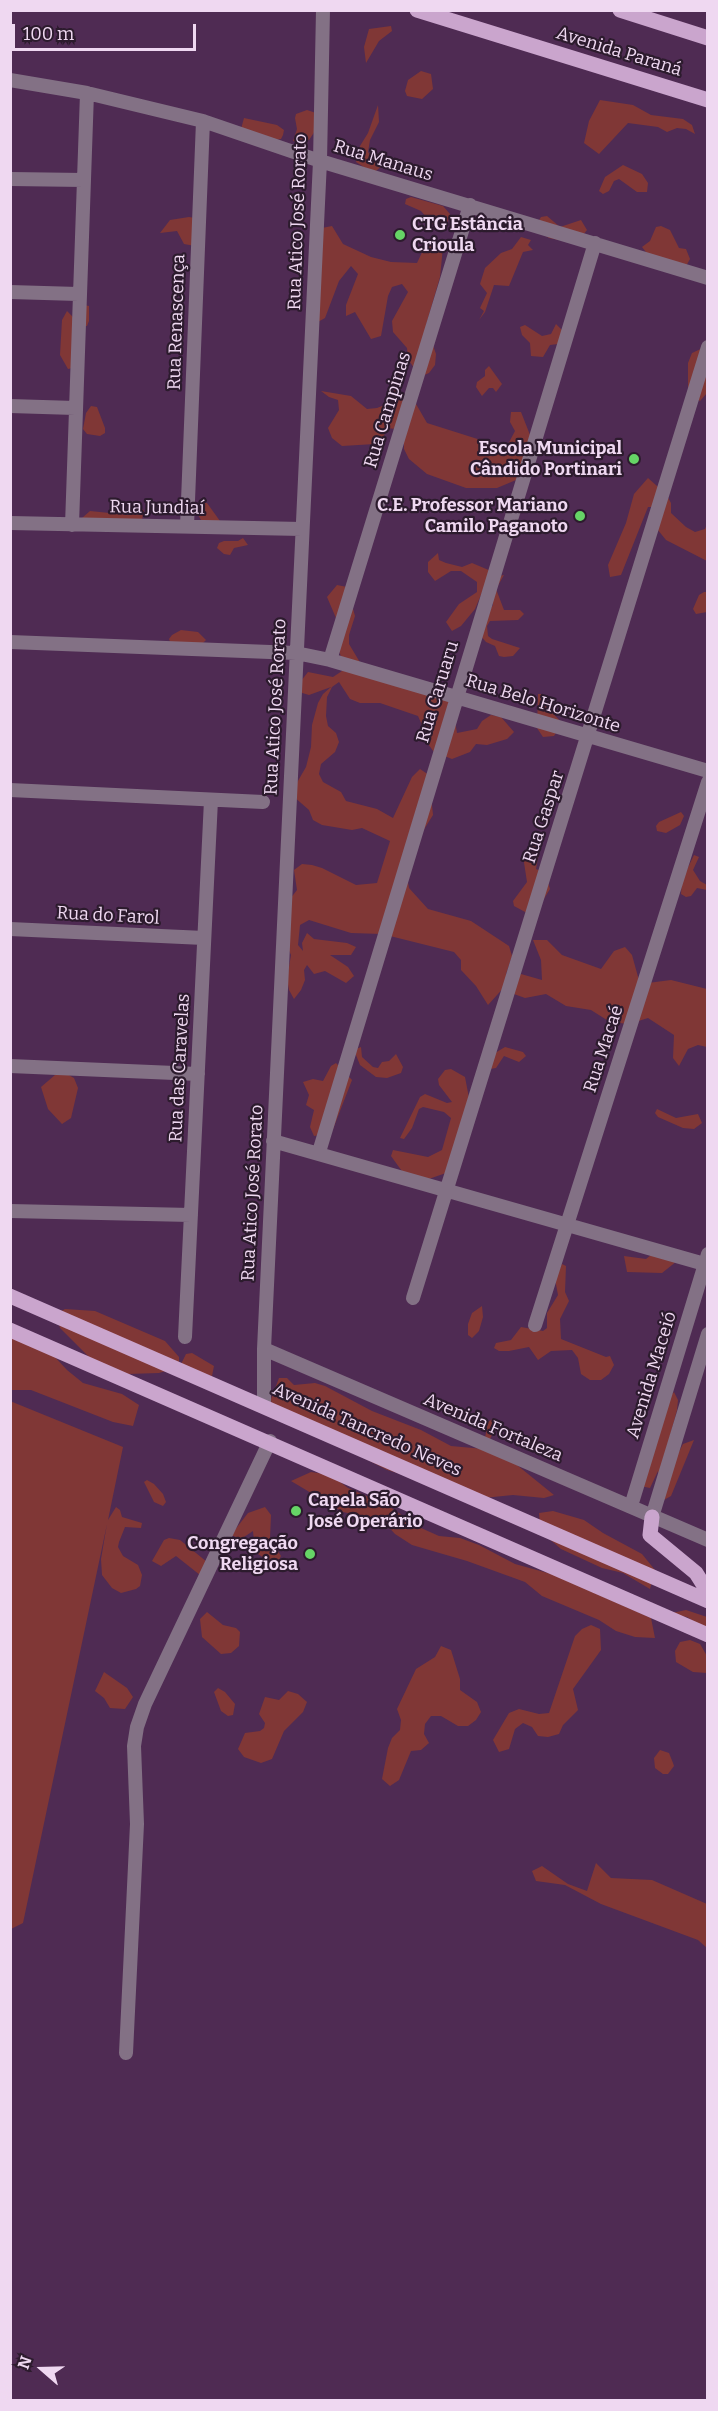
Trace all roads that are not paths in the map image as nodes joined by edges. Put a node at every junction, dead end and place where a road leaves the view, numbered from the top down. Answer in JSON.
{"nodes":[{"id":1,"x":323,"y":10,"type":"edge"},
{"id":2,"x":417,"y":10,"type":"edge"},
{"id":3,"x":620,"y":10,"type":"edge"},
{"id":4,"x":708,"y":38,"type":"edge"},
{"id":5,"x":10,"y":81,"type":"edge"},
{"id":6,"x":87,"y":93,"type":"junction"},
{"id":7,"x":708,"y":100,"type":"edge"},
{"id":8,"x":203,"y":121,"type":"junction"},
{"id":9,"x":320,"y":160,"type":"junction"},
{"id":10,"x":10,"y":179,"type":"edge"},
{"id":11,"x":84,"y":180,"type":"junction"},
{"id":12,"x":470,"y":206,"type":"junction"},
{"id":13,"x":595,"y":243,"type":"junction"},
{"id":14,"x":708,"y":278,"type":"edge"},
{"id":15,"x":10,"y":292,"type":"edge"},
{"id":16,"x":78,"y":294,"type":"junction"},
{"id":17,"x":708,"y":347,"type":"edge"},
{"id":18,"x":10,"y":405,"type":"edge"},
{"id":19,"x":75,"y":408,"type":"junction"},
{"id":20,"x":10,"y":523,"type":"edge"},
{"id":21,"x":72,"y":525,"type":"junction"},
{"id":22,"x":187,"y":525,"type":"junction"},
{"id":23,"x":302,"y":529,"type":"junction"},
{"id":24,"x":10,"y":642,"type":"edge"},
{"id":25,"x":296,"y":653,"type":"junction"},
{"id":26,"x":330,"y":660,"type":"junction"},
{"id":27,"x":455,"y":697,"type":"junction"},
{"id":28,"x":588,"y":737,"type":"junction"},
{"id":29,"x":708,"y":771,"type":"edge"},
{"id":30,"x":708,"y":782,"type":"edge"},
{"id":31,"x":10,"y":790,"type":"edge"},
{"id":32,"x":211,"y":800,"type":"junction"},
{"id":33,"x":263,"y":802,"type":"dead end"},
{"id":34,"x":10,"y":929,"type":"edge"},
{"id":35,"x":204,"y":938,"type":"junction"},
{"id":36,"x":10,"y":1066,"type":"edge"},
{"id":37,"x":198,"y":1074,"type":"junction"},
{"id":38,"x":273,"y":1141,"type":"junction"},
{"id":39,"x":319,"y":1152,"type":"junction"},
{"id":40,"x":445,"y":1189,"type":"junction"},
{"id":41,"x":10,"y":1211,"type":"edge"},
{"id":42,"x":191,"y":1215,"type":"junction"},
{"id":43,"x":568,"y":1224,"type":"junction"},
{"id":44,"x":707,"y":1261,"type":"edge"},
{"id":45,"x":10,"y":1296,"type":"edge"},
{"id":46,"x":413,"y":1298,"type":"dead end"},
{"id":47,"x":535,"y":1326,"type":"dead end"},
{"id":48,"x":10,"y":1330,"type":"edge"},
{"id":49,"x":708,"y":1334,"type":"edge"},
{"id":50,"x":185,"y":1337,"type":"dead end"},
{"id":51,"x":264,"y":1349,"type":"junction"},
{"id":52,"x":264,"y":1406,"type":"junction"},
{"id":53,"x":270,"y":1441,"type":"junction"},
{"id":54,"x":631,"y":1506,"type":"junction"},
{"id":55,"x":652,"y":1516,"type":"junction"},
{"id":56,"x":708,"y":1540,"type":"edge"},
{"id":57,"x":708,"y":1592,"type":"edge"},
{"id":58,"x":708,"y":1601,"type":"edge"},
{"id":59,"x":708,"y":1635,"type":"edge"},
{"id":60,"x":126,"y":2053,"type":"dead end"}],
"edges":[{"from":1,"to":9,"type":"street","name":"Rua Atico José Rorato"},
{"from":2,"to":7,"type":"main road","name":"Avenida Paraná"},
{"from":3,"to":4,"type":"main road"},
{"from":5,"to":6,"type":"street","name":"Rua Manaus"},
{"from":6,"to":8,"type":"street","name":"Rua Manaus"},
{"from":6,"to":11,"type":"street"},
{"from":8,"to":9,"type":"street","name":"Rua Manaus"},
{"from":8,"to":22,"type":"street","name":"Rua Renascença"},
{"from":9,"to":12,"type":"street","name":"Rua Manaus"},
{"from":9,"to":23,"type":"street","name":"Rua Atico José Rorato"},
{"from":10,"to":11,"type":"street"},
{"from":11,"to":16,"type":"street"},
{"from":12,"to":13,"type":"street","name":"Rua Manaus"},
{"from":12,"to":26,"type":"street","name":"Rua Campinas"},
{"from":13,"to":14,"type":"street","name":"Rua Manaus"},
{"from":13,"to":27,"type":"street","name":"Rua Caruaru"},
{"from":15,"to":16,"type":"street"},
{"from":16,"to":19,"type":"street"},
{"from":17,"to":28,"type":"street","name":"Rua Gaspar"},
{"from":18,"to":19,"type":"street"},
{"from":19,"to":21,"type":"street"},
{"from":20,"to":21,"type":"street","name":"Rua Jundiaí"},
{"from":21,"to":22,"type":"street","name":"Rua Jundiaí"},
{"from":22,"to":23,"type":"street","name":"Rua Jundiaí"},
{"from":23,"to":25,"type":"street","name":"Rua Atico José Rorato"},
{"from":24,"to":25,"type":"street","name":"Rua Belo Horizonte"},
{"from":25,"to":26,"type":"street","name":"Rua Belo Horizonte"},
{"from":25,"to":38,"type":"street","name":"Rua Atico José Rorato"},
{"from":26,"to":27,"type":"street","name":"Rua Belo Horizonte"},
{"from":27,"to":28,"type":"street","name":"Rua Belo Horizonte"},
{"from":27,"to":39,"type":"street","name":"Rua Caruaru"},
{"from":28,"to":29,"type":"street","name":"Rua Belo Horizonte"},
{"from":28,"to":40,"type":"street","name":"Rua Gaspar"},
{"from":30,"to":43,"type":"street","name":"Rua Macaé"},
{"from":31,"to":32,"type":"street"},
{"from":32,"to":33,"type":"street"},
{"from":32,"to":35,"type":"street","name":"Rua das Caravelas"},
{"from":34,"to":35,"type":"street","name":"Rua do Farol"},
{"from":35,"to":37,"type":"street","name":"Rua das Caravelas"},
{"from":36,"to":37,"type":"street"},
{"from":37,"to":42,"type":"street","name":"Rua das Caravelas"},
{"from":38,"to":39,"type":"street"},
{"from":38,"to":51,"type":"street","name":"Rua Atico José Rorato"},
{"from":39,"to":40,"type":"street"},
{"from":40,"to":43,"type":"street"},
{"from":40,"to":46,"type":"street","name":"Rua Gaspar"},
{"from":41,"to":42,"type":"street"},
{"from":42,"to":50,"type":"street","name":"Rua das Caravelas"},
{"from":43,"to":44,"type":"street"},
{"from":43,"to":47,"type":"street","name":"Rua Macaé"},
{"from":44,"to":54,"type":"street","name":"Avenida Maceió"},
{"from":45,"to":52,"type":"main road","name":"Avenida Tancredo Neves"},
{"from":48,"to":53,"type":"main road"},
{"from":49,"to":55,"type":"street"},
{"from":51,"to":52,"type":"street","name":"Rua Atico José Rorato"},
{"from":51,"to":54,"type":"street","name":"Avenida Fortaleza"},
{"from":52,"to":58,"type":"main road","name":"Avenida Tancredo Neves"},
{"from":53,"to":59,"type":"main road"},
{"from":53,"to":60,"type":"street"},
{"from":54,"to":55,"type":"street","name":"Avenida Fortaleza"},
{"from":55,"to":56,"type":"street","name":"Avenida Fortaleza"},
{"from":55,"to":57,"type":"main road"}]}
